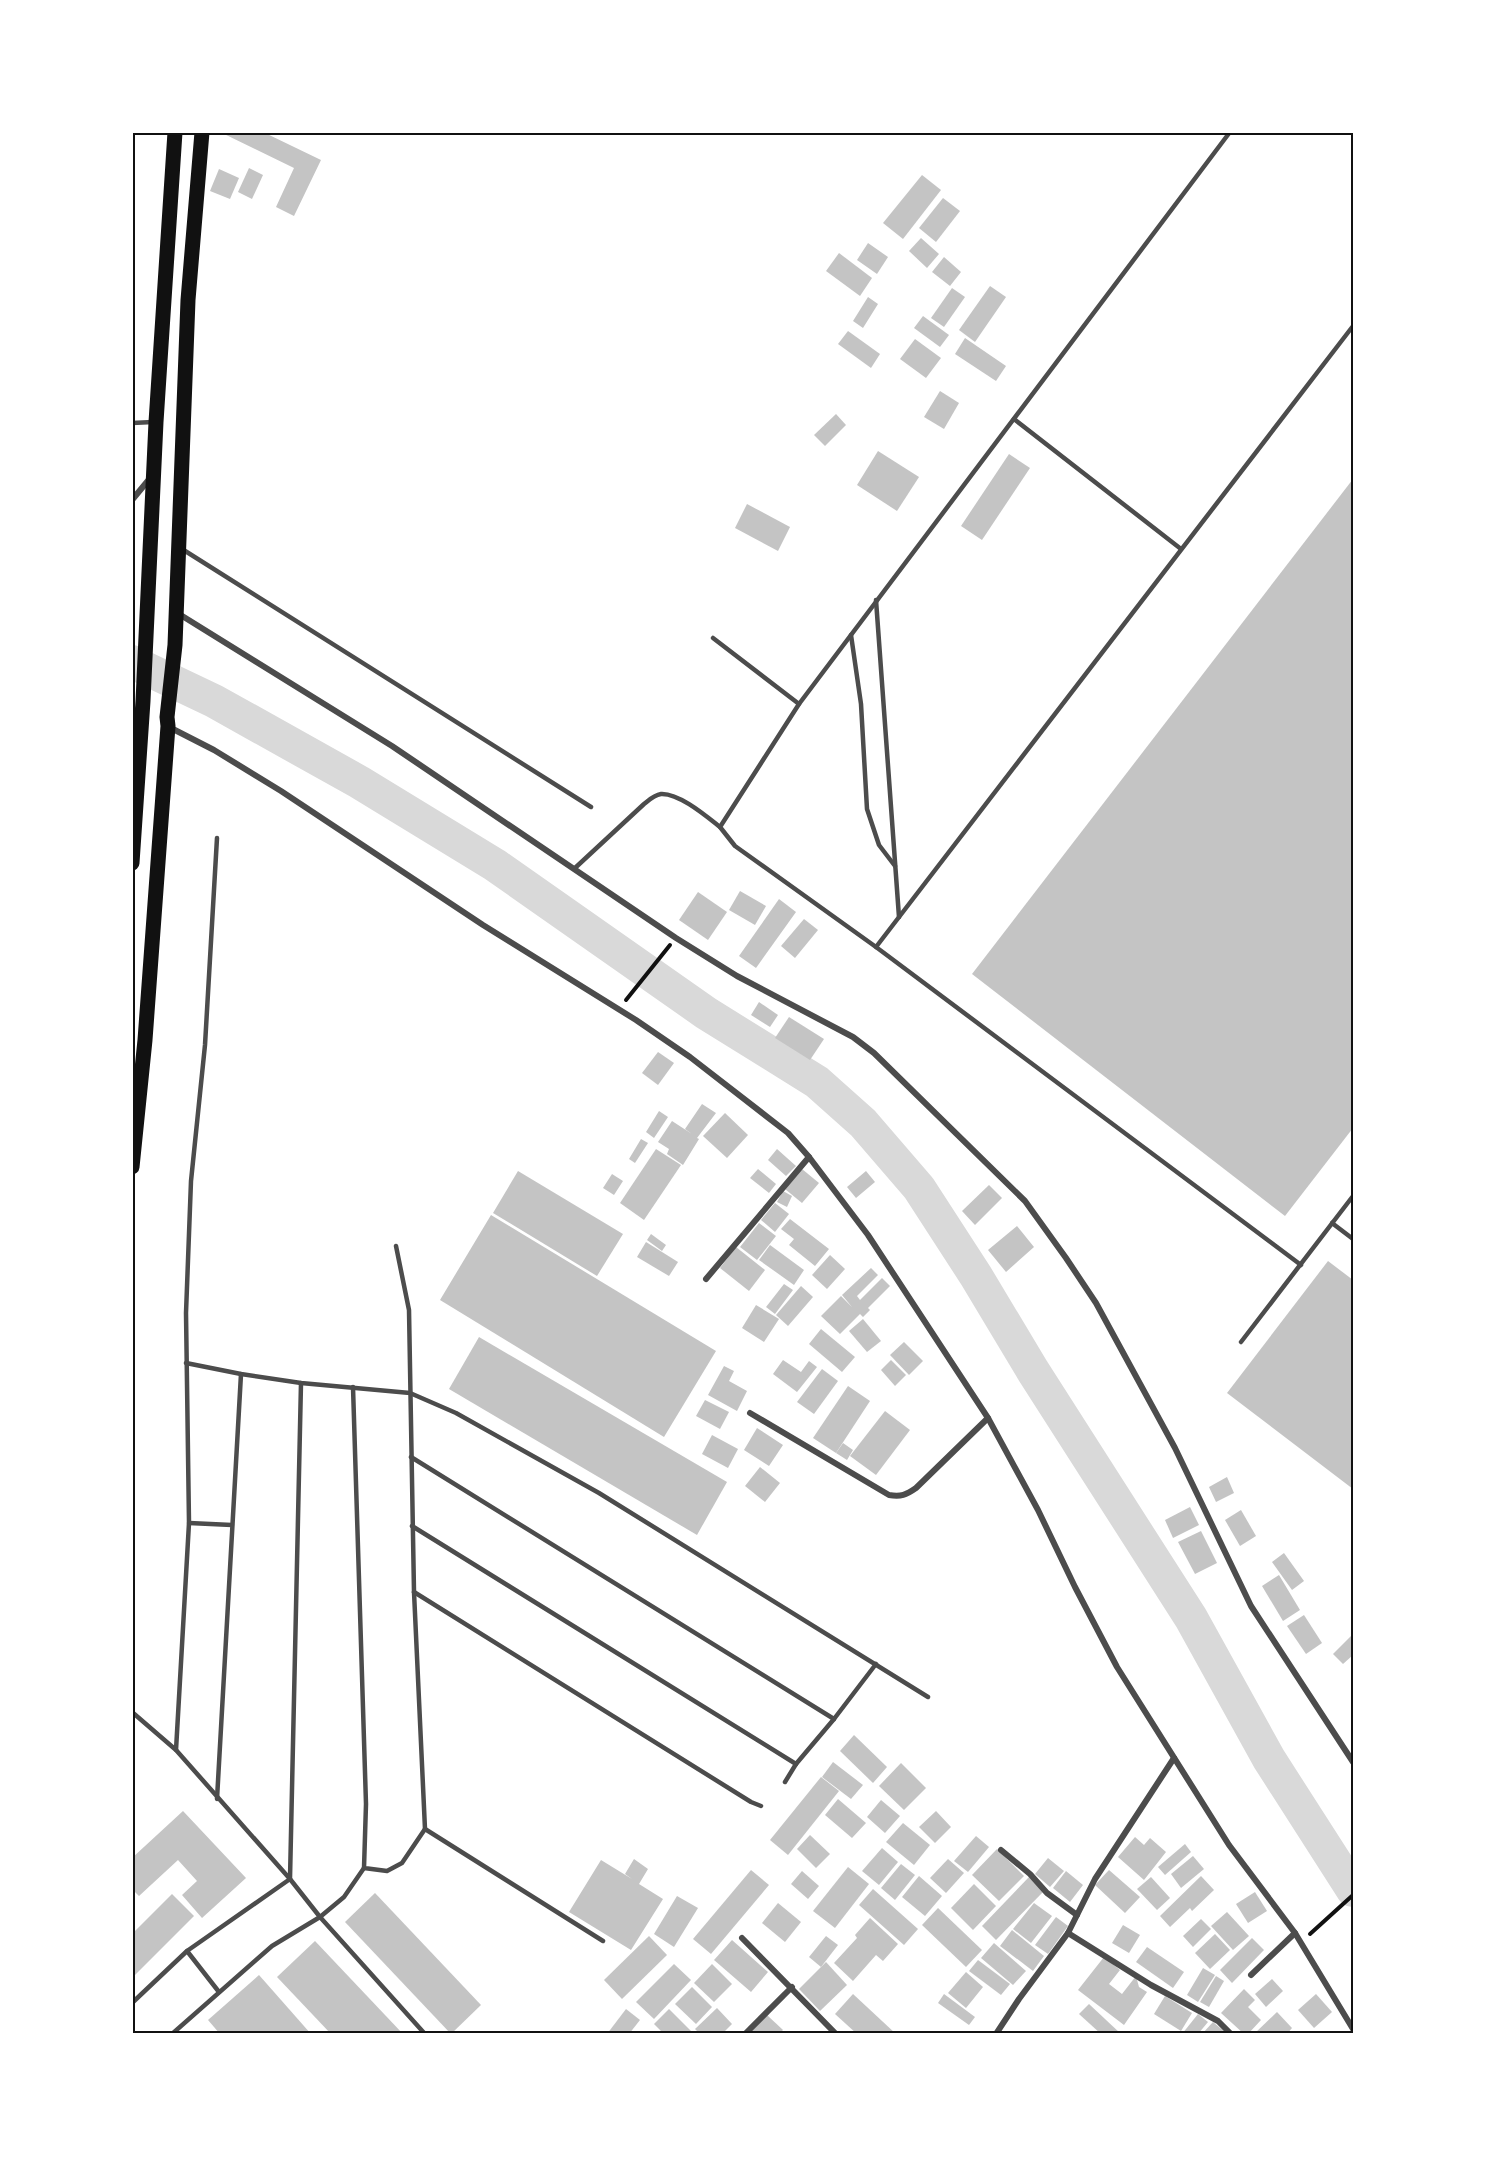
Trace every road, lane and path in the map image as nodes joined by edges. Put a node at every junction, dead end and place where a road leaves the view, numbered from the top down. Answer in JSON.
{"nodes":[{"id":1,"x":175,"y":132,"type":"edge"},
{"id":2,"x":202,"y":132,"type":"edge"},
{"id":3,"x":1230,"y":132,"type":"edge"},
{"id":4,"x":1353,"y":326,"type":"edge"},
{"id":5,"x":1014,"y":419,"type":"junction"},
{"id":6,"x":156,"y":422,"type":"junction"},
{"id":7,"x":132,"y":423,"type":"edge"},
{"id":8,"x":154,"y":473,"type":"junction"},
{"id":9,"x":132,"y":500,"type":"edge"},
{"id":10,"x":179,"y":547,"type":"junction"},
{"id":11,"x":1181,"y":549,"type":"junction"},
{"id":12,"x":876,"y":600,"type":"junction"},
{"id":13,"x":176,"y":612,"type":"junction"},
{"id":14,"x":851,"y":635,"type":"junction"},
{"id":15,"x":712,"y":638,"type":"dead end"},
{"id":16,"x":799,"y":704,"type":"junction"},
{"id":17,"x":168,"y":722,"type":"junction"},
{"id":18,"x":591,"y":807,"type":"dead end"},
{"id":19,"x":720,"y":826,"type":"junction"},
{"id":20,"x":217,"y":838,"type":"dead end"},
{"id":21,"x":133,"y":840,"type":"edge"},
{"id":22,"x":132,"y":863,"type":"edge"},
{"id":23,"x":895,"y":866,"type":"junction"},
{"id":24,"x":575,"y":868,"type":"junction"},
{"id":25,"x":899,"y":917,"type":"junction"},
{"id":26,"x":876,"y":946,"type":"junction"},
{"id":27,"x":658,"y":960,"type":"dead end"},
{"id":28,"x":632,"y":993,"type":"dead end"},
{"id":29,"x":809,"y":1157,"type":"junction"},
{"id":30,"x":132,"y":1167,"type":"edge"},
{"id":31,"x":1353,"y":1196,"type":"edge"},
{"id":32,"x":1332,"y":1223,"type":"junction"},
{"id":33,"x":1353,"y":1239,"type":"edge"},
{"id":34,"x":396,"y":1246,"type":"dead end"},
{"id":35,"x":1301,"y":1264,"type":"junction"},
{"id":36,"x":706,"y":1279,"type":"dead end"},
{"id":37,"x":1241,"y":1342,"type":"dead end"},
{"id":38,"x":186,"y":1363,"type":"junction"},
{"id":39,"x":241,"y":1374,"type":"junction"},
{"id":40,"x":301,"y":1383,"type":"junction"},
{"id":41,"x":353,"y":1387,"type":"junction"},
{"id":42,"x":410,"y":1393,"type":"junction"},
{"id":43,"x":750,"y":1413,"type":"dead end"},
{"id":44,"x":988,"y":1418,"type":"junction"},
{"id":45,"x":411,"y":1457,"type":"junction"},
{"id":46,"x":189,"y":1523,"type":"junction"},
{"id":47,"x":232,"y":1525,"type":"junction"},
{"id":48,"x":412,"y":1526,"type":"junction"},
{"id":49,"x":414,"y":1592,"type":"junction"},
{"id":50,"x":876,"y":1664,"type":"junction"},
{"id":51,"x":928,"y":1697,"type":"dead end"},
{"id":52,"x":132,"y":1712,"type":"edge"},
{"id":53,"x":834,"y":1719,"type":"junction"},
{"id":54,"x":176,"y":1750,"type":"junction"},
{"id":55,"x":1174,"y":1758,"type":"junction"},
{"id":56,"x":1353,"y":1762,"type":"edge"},
{"id":57,"x":796,"y":1764,"type":"junction"},
{"id":58,"x":785,"y":1782,"type":"dead end"},
{"id":59,"x":217,"y":1799,"type":"junction"},
{"id":60,"x":761,"y":1806,"type":"dead end"},
{"id":61,"x":425,"y":1829,"type":"junction"},
{"id":62,"x":1001,"y":1850,"type":"dead end"},
{"id":63,"x":364,"y":1869,"type":"junction"},
{"id":64,"x":290,"y":1880,"type":"junction"},
{"id":65,"x":1353,"y":1895,"type":"edge"},
{"id":66,"x":1077,"y":1915,"type":"junction"},
{"id":67,"x":320,"y":1917,"type":"junction"},
{"id":68,"x":1068,"y":1933,"type":"junction"},
{"id":69,"x":1295,"y":1934,"type":"junction"},
{"id":70,"x":742,"y":1938,"type":"dead end"},
{"id":71,"x":603,"y":1941,"type":"dead end"},
{"id":72,"x":1300,"y":1943,"type":"junction"},
{"id":73,"x":187,"y":1951,"type":"junction"},
{"id":74,"x":1251,"y":1975,"type":"dead end"},
{"id":75,"x":792,"y":1987,"type":"junction"},
{"id":76,"x":219,"y":1992,"type":"junction"},
{"id":77,"x":132,"y":2003,"type":"edge"},
{"id":78,"x":1353,"y":2029,"type":"edge"},
{"id":79,"x":172,"y":2034,"type":"edge"},
{"id":80,"x":425,"y":2034,"type":"edge"},
{"id":81,"x":745,"y":2034,"type":"edge"},
{"id":82,"x":836,"y":2034,"type":"edge"},
{"id":83,"x":996,"y":2034,"type":"edge"},
{"id":84,"x":1231,"y":2034,"type":"edge"}],
"edges":[{"from":1,"to":6,"type":"highway"},
{"from":2,"to":10,"type":"highway"},
{"from":3,"to":5,"type":"lane"},
{"from":4,"to":11,"type":"lane"},
{"from":5,"to":11,"type":"lane"},
{"from":5,"to":12,"type":"lane"},
{"from":6,"to":7,"type":"lane"},
{"from":6,"to":8,"type":"highway"},
{"from":8,"to":9,"type":"street"},
{"from":8,"to":21,"type":"highway"},
{"from":10,"to":13,"type":"highway"},
{"from":10,"to":18,"type":"lane"},
{"from":11,"to":25,"type":"lane"},
{"from":12,"to":14,"type":"lane"},
{"from":12,"to":23,"type":"lane"},
{"from":13,"to":17,"type":"highway"},
{"from":13,"to":24,"type":"street"},
{"from":14,"to":16,"type":"lane"},
{"from":14,"to":23,"type":"lane"},
{"from":15,"to":16,"type":"lane"},
{"from":16,"to":19,"type":"lane"},
{"from":17,"to":29,"type":"street"},
{"from":17,"to":30,"type":"highway"},
{"from":19,"to":24,"type":"lane"},
{"from":19,"to":26,"type":"lane"},
{"from":20,"to":38,"type":"lane"},
{"from":21,"to":22,"type":"highway"},
{"from":23,"to":25,"type":"lane"},
{"from":24,"to":56,"type":"street"},
{"from":25,"to":26,"type":"lane"},
{"from":26,"to":35,"type":"lane"},
{"from":27,"to":28,"type":"path"},
{"from":29,"to":36,"type":"street"},
{"from":29,"to":44,"type":"street"},
{"from":31,"to":32,"type":"lane"},
{"from":32,"to":33,"type":"lane"},
{"from":32,"to":35,"type":"lane"},
{"from":34,"to":42,"type":"lane"},
{"from":35,"to":37,"type":"lane"},
{"from":38,"to":39,"type":"lane"},
{"from":38,"to":46,"type":"lane"},
{"from":39,"to":40,"type":"lane"},
{"from":39,"to":47,"type":"lane"},
{"from":40,"to":41,"type":"lane"},
{"from":40,"to":64,"type":"lane"},
{"from":41,"to":42,"type":"lane"},
{"from":41,"to":63,"type":"lane"},
{"from":42,"to":45,"type":"lane"},
{"from":42,"to":50,"type":"lane"},
{"from":43,"to":44,"type":"street"},
{"from":44,"to":55,"type":"street"},
{"from":45,"to":48,"type":"lane"},
{"from":45,"to":53,"type":"lane"},
{"from":46,"to":47,"type":"lane"},
{"from":46,"to":54,"type":"lane"},
{"from":47,"to":59,"type":"lane"},
{"from":48,"to":49,"type":"lane"},
{"from":48,"to":57,"type":"lane"},
{"from":49,"to":60,"type":"lane"},
{"from":49,"to":61,"type":"lane"},
{"from":50,"to":51,"type":"lane"},
{"from":50,"to":53,"type":"lane"},
{"from":52,"to":54,"type":"lane"},
{"from":53,"to":57,"type":"lane"},
{"from":54,"to":59,"type":"lane"},
{"from":55,"to":66,"type":"street"},
{"from":55,"to":69,"type":"street"},
{"from":57,"to":58,"type":"lane"},
{"from":59,"to":64,"type":"lane"},
{"from":61,"to":63,"type":"lane"},
{"from":61,"to":71,"type":"lane"},
{"from":62,"to":66,"type":"street"},
{"from":63,"to":67,"type":"lane"},
{"from":64,"to":67,"type":"lane"},
{"from":64,"to":73,"type":"lane"},
{"from":65,"to":72,"type":"path"},
{"from":66,"to":68,"type":"street"},
{"from":67,"to":76,"type":"lane"},
{"from":67,"to":80,"type":"lane"},
{"from":68,"to":83,"type":"street"},
{"from":68,"to":84,"type":"street"},
{"from":69,"to":72,"type":"street"},
{"from":69,"to":74,"type":"street"},
{"from":70,"to":75,"type":"street"},
{"from":72,"to":78,"type":"street"},
{"from":73,"to":76,"type":"lane"},
{"from":73,"to":77,"type":"lane"},
{"from":75,"to":81,"type":"street"},
{"from":75,"to":82,"type":"street"},
{"from":76,"to":79,"type":"lane"}]}
